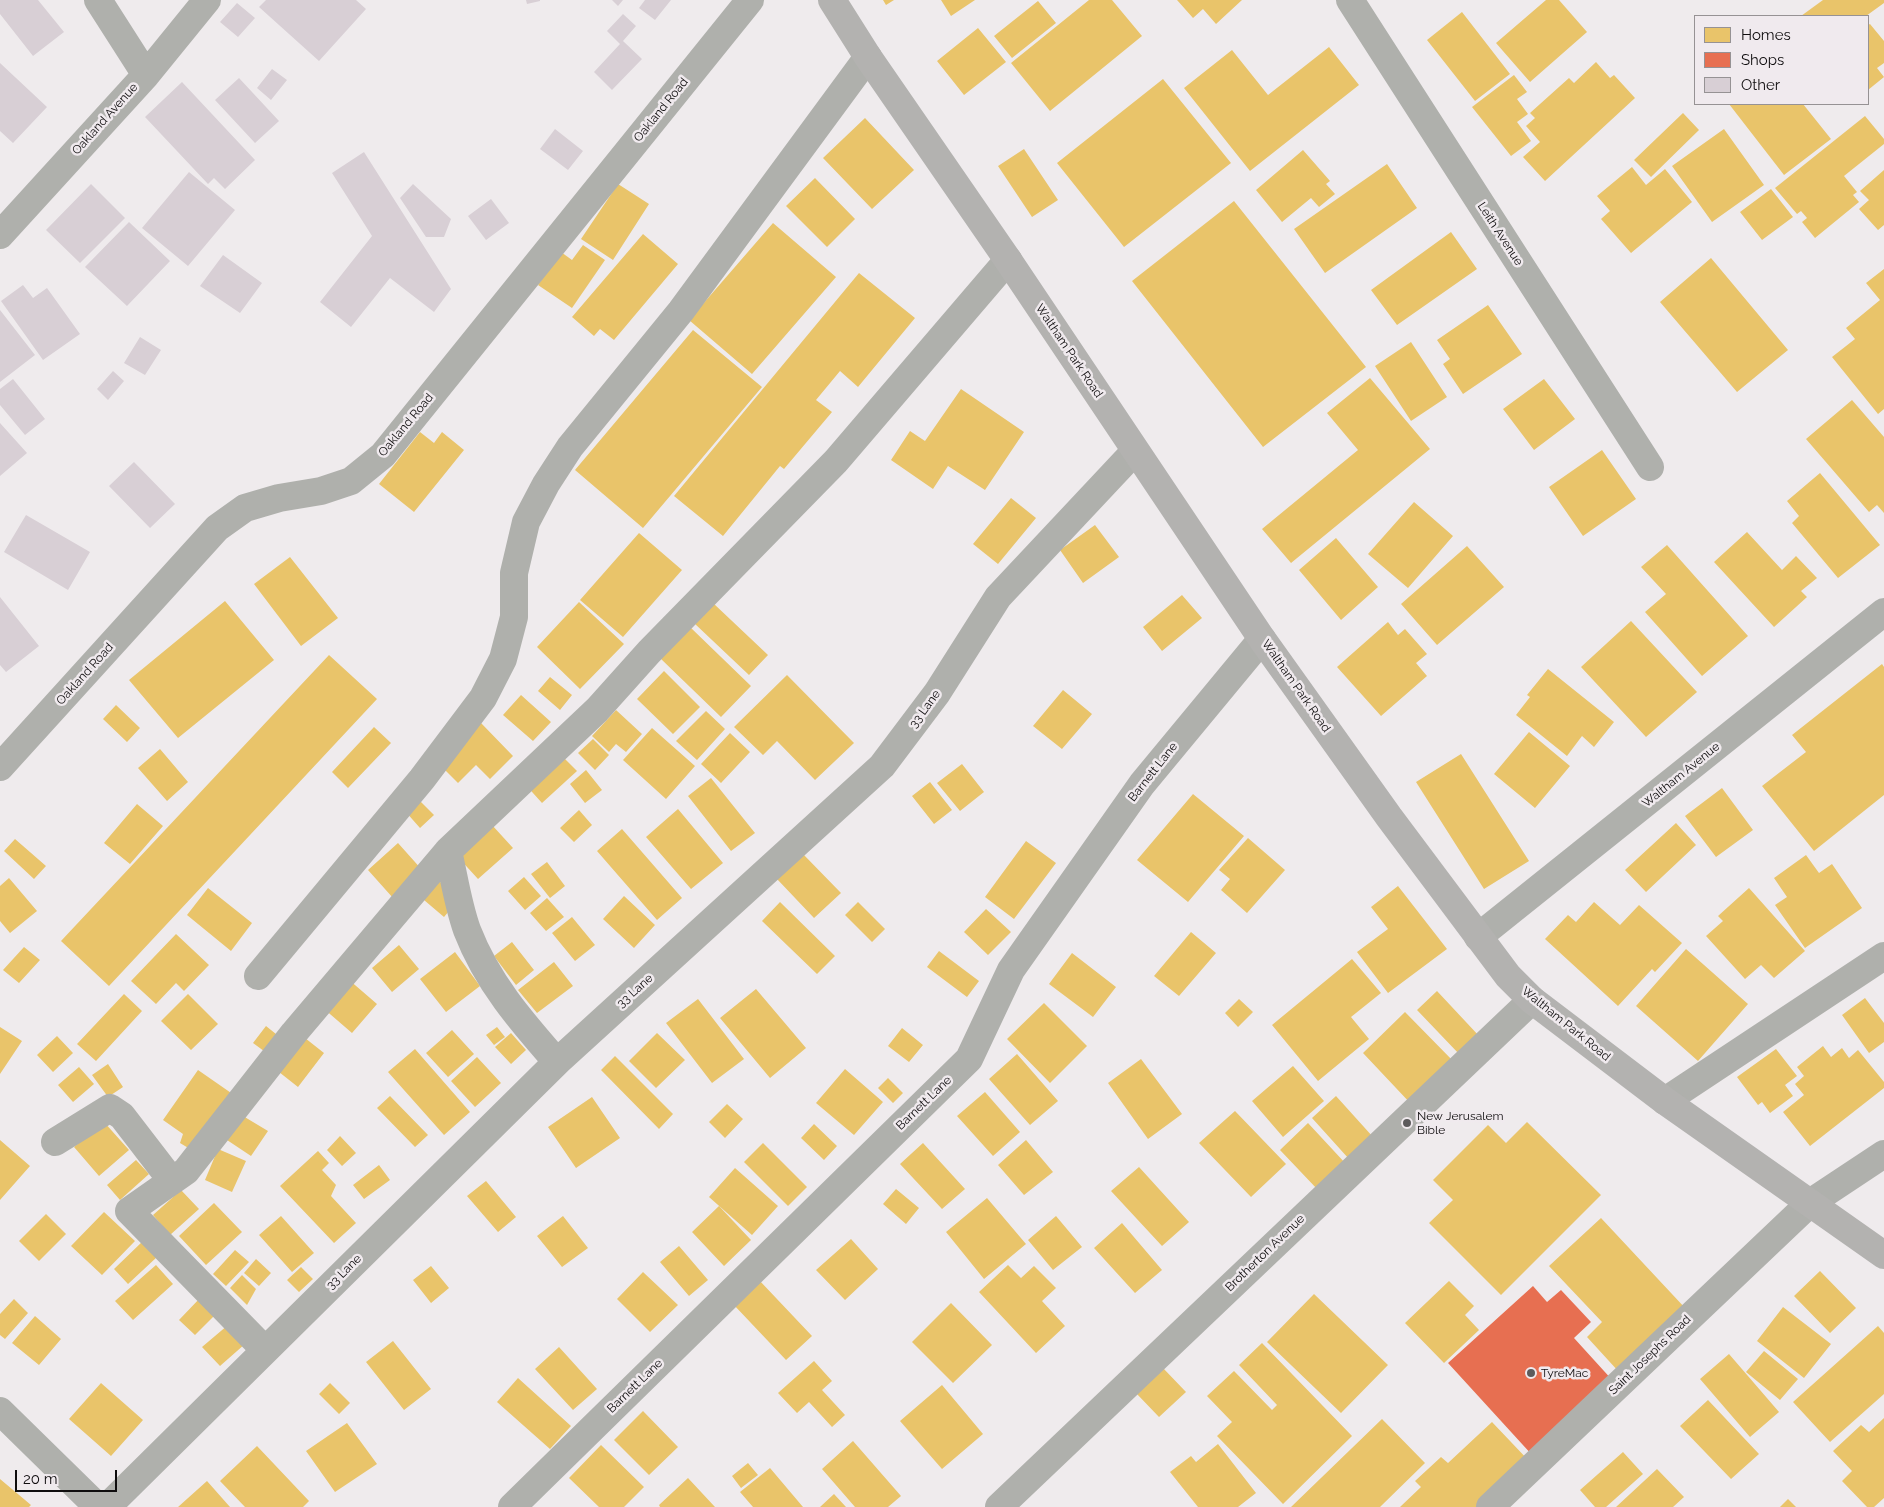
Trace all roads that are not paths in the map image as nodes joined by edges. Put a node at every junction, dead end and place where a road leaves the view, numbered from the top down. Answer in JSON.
{"nodes":[{"id":1,"x":98,"y":0,"type":"edge"},
{"id":2,"x":207,"y":0,"type":"edge"},
{"id":3,"x":750,"y":0,"type":"edge"},
{"id":4,"x":832,"y":0,"type":"edge"},
{"id":5,"x":1350,"y":0,"type":"edge"},
{"id":6,"x":868,"y":57,"type":"junction"},
{"id":7,"x":146,"y":75,"type":"junction"},
{"id":8,"x":0,"y":235,"type":"edge"},
{"id":9,"x":1008,"y":260,"type":"junction"},
{"id":10,"x":1135,"y":451,"type":"junction"},
{"id":11,"x":1650,"y":467,"type":"dead end"},
{"id":12,"x":1884,"y":612,"type":"edge"},
{"id":13,"x":1262,"y":639,"type":"junction"},
{"id":14,"x":0,"y":767,"type":"edge"},
{"id":15,"x":448,"y":851,"type":"junction"},
{"id":16,"x":1478,"y":937,"type":"junction"},
{"id":17,"x":1884,"y":956,"type":"edge"},
{"id":18,"x":258,"y":976,"type":"dead end"},
{"id":19,"x":1532,"y":1000,"type":"junction"},
{"id":20,"x":557,"y":1062,"type":"junction"},
{"id":21,"x":1665,"y":1101,"type":"junction"},
{"id":22,"x":56,"y":1142,"type":"dead end"},
{"id":23,"x":1884,"y":1154,"type":"edge"},
{"id":24,"x":172,"y":1181,"type":"junction"},
{"id":25,"x":1810,"y":1203,"type":"junction"},
{"id":26,"x":1884,"y":1255,"type":"edge"},
{"id":27,"x":265,"y":1350,"type":"junction"},
{"id":28,"x":0,"y":1411,"type":"edge"},
{"id":29,"x":98,"y":1507,"type":"edge"},
{"id":30,"x":107,"y":1507,"type":"edge"},
{"id":31,"x":512,"y":1507,"type":"edge"},
{"id":32,"x":999,"y":1507,"type":"edge"},
{"id":33,"x":1490,"y":1507,"type":"edge"}],
"edges":[{"from":1,"to":7,"type":"street"},
{"from":2,"to":7,"type":"street","name":"Oakland Avenue"},
{"from":3,"to":14,"type":"street","name":"Oakland Road"},
{"from":4,"to":6,"type":"main road","name":"Waltham Park Road"},
{"from":5,"to":11,"type":"street","name":"Leith Avenue"},
{"from":6,"to":9,"type":"main road","name":"Waltham Park Road"},
{"from":6,"to":18,"type":"street"},
{"from":7,"to":8,"type":"street","name":"Oakland Avenue"},
{"from":9,"to":10,"type":"main road","name":"Waltham Park Road"},
{"from":9,"to":15,"type":"street"},
{"from":10,"to":13,"type":"main road","name":"Waltham Park Road"},
{"from":10,"to":20,"type":"street","name":"33 Lane"},
{"from":12,"to":16,"type":"street","name":"Waltham Avenue"},
{"from":13,"to":16,"type":"main road","name":"Waltham Park Road"},
{"from":13,"to":31,"type":"street","name":"Barnett Lane"},
{"from":15,"to":20,"type":"street"},
{"from":15,"to":24,"type":"street"},
{"from":16,"to":19,"type":"main road","name":"Waltham Park Road"},
{"from":17,"to":21,"type":"street"},
{"from":19,"to":21,"type":"main road","name":"Waltham Park Road"},
{"from":19,"to":32,"type":"street","name":"Brotherton Avenue"},
{"from":20,"to":27,"type":"street","name":"33 Lane"},
{"from":21,"to":25,"type":"main road","name":"Waltham Park Road"},
{"from":22,"to":24,"type":"street"},
{"from":23,"to":25,"type":"street","name":"Saint Josephs Road"},
{"from":24,"to":27,"type":"street"},
{"from":25,"to":26,"type":"main road","name":"Waltham Park Road"},
{"from":25,"to":33,"type":"street","name":"Saint Josephs Road"},
{"from":27,"to":30,"type":"street","name":"33 Lane"},
{"from":28,"to":29,"type":"street"}]}
